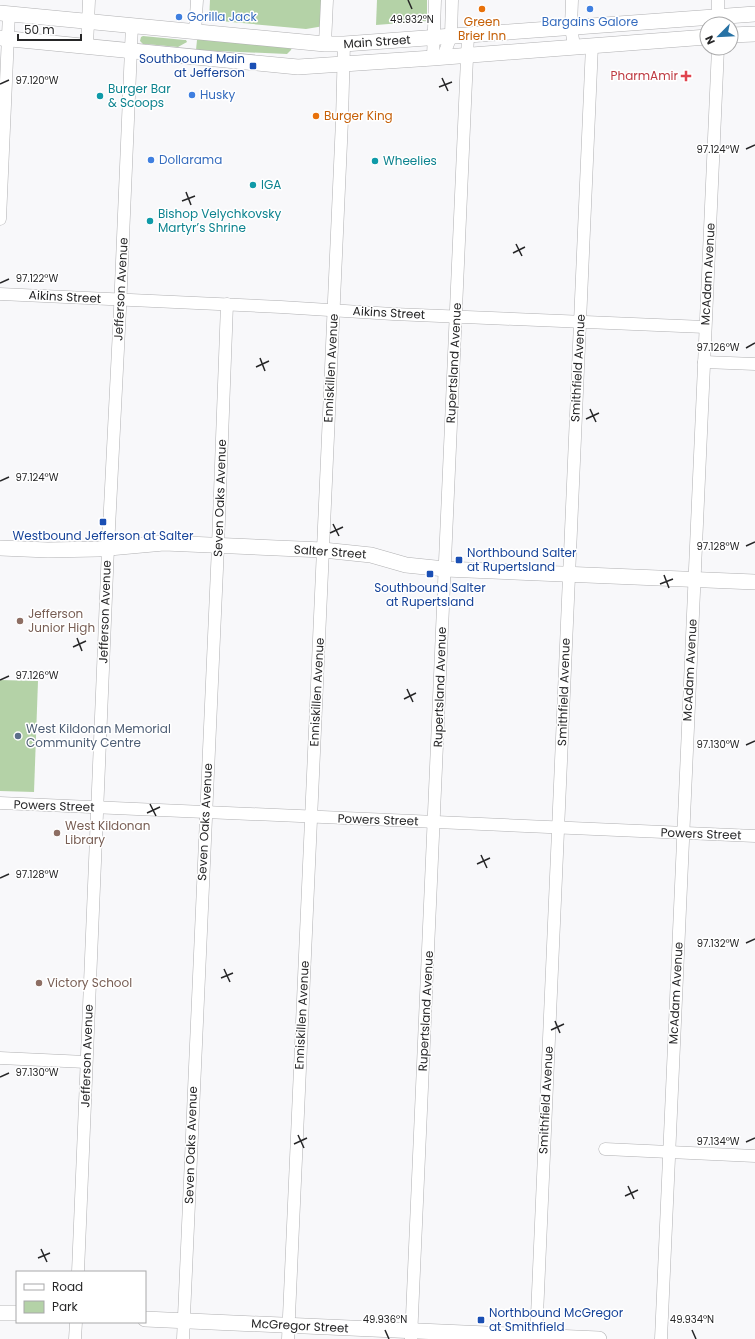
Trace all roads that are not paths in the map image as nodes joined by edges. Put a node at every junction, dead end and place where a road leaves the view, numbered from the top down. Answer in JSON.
{"nodes":[{"id":1,"x":89,"y":0,"type":"edge"},
{"id":2,"x":197,"y":0,"type":"edge"},
{"id":3,"x":327,"y":0,"type":"edge"},
{"id":4,"x":435,"y":0,"type":"edge"},
{"id":5,"x":452,"y":0,"type":"edge"},
{"id":6,"x":572,"y":0,"type":"edge"},
{"id":7,"x":718,"y":0,"type":"edge"},
{"id":8,"x":5,"y":13,"type":"edge"},
{"id":9,"x":755,"y":14,"type":"edge"},
{"id":10,"x":717,"y":16,"type":"edge"},
{"id":11,"x":739,"y":17,"type":"edge"},
{"id":12,"x":88,"y":21,"type":"junction"},
{"id":13,"x":699,"y":21,"type":"edge"},
{"id":14,"x":132,"y":25,"type":"junction"},
{"id":15,"x":571,"y":27,"type":"junction"},
{"id":16,"x":195,"y":32,"type":"junction"},
{"id":17,"x":755,"y":34,"type":"edge"},
{"id":18,"x":468,"y":35,"type":"junction"},
{"id":19,"x":739,"y":35,"type":"edge"},
{"id":20,"x":451,"y":36,"type":"junction"},
{"id":21,"x":4,"y":38,"type":"edge"},
{"id":22,"x":433,"y":38,"type":"junction"},
{"id":23,"x":699,"y":38,"type":"edge"},
{"id":24,"x":295,"y":42,"type":"junction"},
{"id":25,"x":325,"y":44,"type":"junction"},
{"id":26,"x":344,"y":44,"type":"junction"},
{"id":27,"x":592,"y":45,"type":"junction"},
{"id":28,"x":87,"y":46,"type":"junction"},
{"id":29,"x":574,"y":46,"type":"junction"},
{"id":30,"x":131,"y":51,"type":"junction"},
{"id":31,"x":466,"y":55,"type":"junction"},
{"id":32,"x":718,"y":56,"type":"edge"},
{"id":33,"x":438,"y":58,"type":"junction"},
{"id":34,"x":277,"y":64,"type":"junction"},
{"id":35,"x":344,"y":64,"type":"junction"},
{"id":36,"x":0,"y":219,"type":"edge"},
{"id":37,"x":0,"y":294,"type":"edge"},
{"id":38,"x":120,"y":300,"type":"junction"},
{"id":39,"x":227,"y":304,"type":"junction"},
{"id":40,"x":334,"y":310,"type":"junction"},
{"id":41,"x":456,"y":316,"type":"junction"},
{"id":42,"x":580,"y":322,"type":"junction"},
{"id":43,"x":705,"y":327,"type":"junction"},
{"id":44,"x":704,"y":362,"type":"junction"},
{"id":45,"x":755,"y":364,"type":"edge"},
{"id":46,"x":218,"y":546,"type":"junction"},
{"id":47,"x":0,"y":548,"type":"edge"},
{"id":48,"x":108,"y":548,"type":"junction"},
{"id":49,"x":323,"y":550,"type":"junction"},
{"id":50,"x":445,"y":569,"type":"junction"},
{"id":51,"x":569,"y":574,"type":"junction"},
{"id":52,"x":694,"y":578,"type":"junction"},
{"id":53,"x":755,"y":582,"type":"edge"},
{"id":54,"x":0,"y":803,"type":"edge"},
{"id":55,"x":98,"y":808,"type":"junction"},
{"id":56,"x":206,"y":812,"type":"junction"},
{"id":57,"x":311,"y":817,"type":"junction"},
{"id":58,"x":434,"y":822,"type":"junction"},
{"id":59,"x":558,"y":828,"type":"junction"},
{"id":60,"x":683,"y":833,"type":"junction"},
{"id":61,"x":755,"y":836,"type":"edge"},
{"id":62,"x":0,"y":1058,"type":"edge"},
{"id":63,"x":86,"y":1062,"type":"junction"},
{"id":64,"x":605,"y":1149,"type":"dead end"},
{"id":65,"x":669,"y":1152,"type":"junction"},
{"id":66,"x":755,"y":1156,"type":"edge"},
{"id":67,"x":78,"y":1271,"type":"edge"},
{"id":68,"x":0,"y":1313,"type":"edge"},
{"id":69,"x":16,"y":1313,"type":"edge"},
{"id":70,"x":146,"y":1319,"type":"edge"},
{"id":71,"x":184,"y":1321,"type":"junction"},
{"id":72,"x":76,"y":1323,"type":"edge"},
{"id":73,"x":288,"y":1332,"type":"edge"},
{"id":74,"x":411,"y":1335,"type":"edge"},
{"id":75,"x":536,"y":1338,"type":"edge"},
{"id":76,"x":75,"y":1339,"type":"edge"},
{"id":77,"x":183,"y":1339,"type":"edge"},
{"id":78,"x":598,"y":1339,"type":"edge"},
{"id":79,"x":661,"y":1339,"type":"edge"}],
"edges":[{"from":1,"to":12,"type":"street"},
{"from":2,"to":16,"type":"street"},
{"from":3,"to":25,"type":"street"},
{"from":4,"to":22,"type":"street"},
{"from":5,"to":20,"type":"street"},
{"from":6,"to":15,"type":"street"},
{"from":7,"to":10,"type":"street"},
{"from":8,"to":12,"type":"main road","name":"Main Street"},
{"from":8,"to":21,"type":"street"},
{"from":9,"to":11,"type":"main road","name":"Main Street"},
{"from":12,"to":14,"type":"main road","name":"Main Street"},
{"from":12,"to":28,"type":"street"},
{"from":13,"to":15,"type":"main road","name":"Main Street"},
{"from":14,"to":16,"type":"main road","name":"Main Street"},
{"from":14,"to":30,"type":"street","name":"Jefferson Avenue"},
{"from":15,"to":18,"type":"main road","name":"Main Street"},
{"from":15,"to":29,"type":"street"},
{"from":16,"to":24,"type":"main road","name":"Main Street"},
{"from":17,"to":19,"type":"main road"},
{"from":18,"to":20,"type":"main road","name":"Main Street"},
{"from":18,"to":31,"type":"street","name":"Rupertsland Avenue"},
{"from":20,"to":22,"type":"main road","name":"Main Street"},
{"from":20,"to":33,"type":"street"},
{"from":21,"to":28,"type":"main road","name":"Main Street"},
{"from":21,"to":36,"type":"street"},
{"from":22,"to":26,"type":"main road","name":"Main Street"},
{"from":22,"to":33,"type":"street"},
{"from":23,"to":27,"type":"main road","name":"Main Street"},
{"from":24,"to":25,"type":"main road","name":"Main Street"},
{"from":24,"to":34,"type":"main road"},
{"from":25,"to":26,"type":"main road","name":"Main Street"},
{"from":26,"to":35,"type":"street","name":"Enniskillen Avenue"},
{"from":27,"to":29,"type":"main road","name":"Main Street"},
{"from":27,"to":42,"type":"street","name":"Smithfield Avenue"},
{"from":28,"to":30,"type":"main road","name":"Main Street"},
{"from":29,"to":31,"type":"main road","name":"Main Street"},
{"from":30,"to":34,"type":"main road","name":"Main Street"},
{"from":30,"to":38,"type":"street","name":"Jefferson Avenue"},
{"from":31,"to":33,"type":"main road","name":"Main Street"},
{"from":31,"to":41,"type":"street","name":"Rupertsland Avenue"},
{"from":32,"to":43,"type":"street","name":"McAdam Avenue"},
{"from":33,"to":35,"type":"main road","name":"Main Street"},
{"from":34,"to":35,"type":"main road","name":"Main Street"},
{"from":35,"to":40,"type":"street","name":"Enniskillen Avenue"},
{"from":37,"to":38,"type":"street","name":"Aikins Street"},
{"from":38,"to":39,"type":"street","name":"Aikins Street"},
{"from":38,"to":48,"type":"street","name":"Jefferson Avenue"},
{"from":39,"to":40,"type":"street","name":"Aikins Street"},
{"from":39,"to":46,"type":"street","name":"Seven Oaks Avenue"},
{"from":40,"to":41,"type":"street","name":"Aikins Street"},
{"from":40,"to":49,"type":"street","name":"Enniskillen Avenue"},
{"from":41,"to":42,"type":"street","name":"Aikins Street"},
{"from":41,"to":50,"type":"street","name":"Rupertsland Avenue"},
{"from":42,"to":43,"type":"street","name":"Aikins Street"},
{"from":42,"to":51,"type":"street","name":"Smithfield Avenue"},
{"from":43,"to":44,"type":"street","name":"McAdam Avenue"},
{"from":44,"to":45,"type":"street"},
{"from":44,"to":52,"type":"street","name":"McAdam Avenue"},
{"from":46,"to":48,"type":"main road","name":"Salter Street"},
{"from":46,"to":49,"type":"main road","name":"Salter Street"},
{"from":46,"to":56,"type":"street","name":"Seven Oaks Avenue"},
{"from":47,"to":48,"type":"main road","name":"Salter Street"},
{"from":48,"to":55,"type":"street","name":"Jefferson Avenue"},
{"from":49,"to":50,"type":"main road","name":"Salter Street"},
{"from":49,"to":57,"type":"street","name":"Enniskillen Avenue"},
{"from":50,"to":51,"type":"main road","name":"Salter Street"},
{"from":50,"to":58,"type":"street","name":"Rupertsland Avenue"},
{"from":51,"to":52,"type":"main road","name":"Salter Street"},
{"from":51,"to":59,"type":"street","name":"Smithfield Avenue"},
{"from":52,"to":53,"type":"main road","name":"Salter Street"},
{"from":52,"to":60,"type":"street","name":"McAdam Avenue"},
{"from":54,"to":55,"type":"street","name":"Powers Street"},
{"from":55,"to":56,"type":"street","name":"Powers Street"},
{"from":55,"to":63,"type":"street","name":"Jefferson Avenue"},
{"from":56,"to":57,"type":"street","name":"Powers Street"},
{"from":56,"to":71,"type":"street","name":"Seven Oaks Avenue"},
{"from":57,"to":58,"type":"street","name":"Powers Street"},
{"from":57,"to":73,"type":"street","name":"Enniskillen Avenue"},
{"from":58,"to":59,"type":"street","name":"Powers Street"},
{"from":58,"to":74,"type":"street","name":"Rupertsland Avenue"},
{"from":59,"to":60,"type":"street","name":"Powers Street"},
{"from":59,"to":75,"type":"street","name":"Smithfield Avenue"},
{"from":60,"to":61,"type":"street","name":"Powers Street"},
{"from":60,"to":65,"type":"street","name":"McAdam Avenue"},
{"from":62,"to":63,"type":"street"},
{"from":63,"to":67,"type":"street","name":"Jefferson Avenue"},
{"from":64,"to":65,"type":"street"},
{"from":65,"to":66,"type":"street"},
{"from":65,"to":79,"type":"street","name":"McAdam Avenue"},
{"from":68,"to":69,"type":"main road"},
{"from":70,"to":71,"type":"main road","name":"McGregor Street"},
{"from":71,"to":73,"type":"main road","name":"McGregor Street"},
{"from":71,"to":77,"type":"street","name":"Seven Oaks Avenue"},
{"from":72,"to":76,"type":"street"},
{"from":73,"to":74,"type":"main road","name":"McGregor Street"},
{"from":74,"to":75,"type":"main road","name":"McGregor Street"},
{"from":75,"to":78,"type":"main road","name":"McGregor Street"}]}
